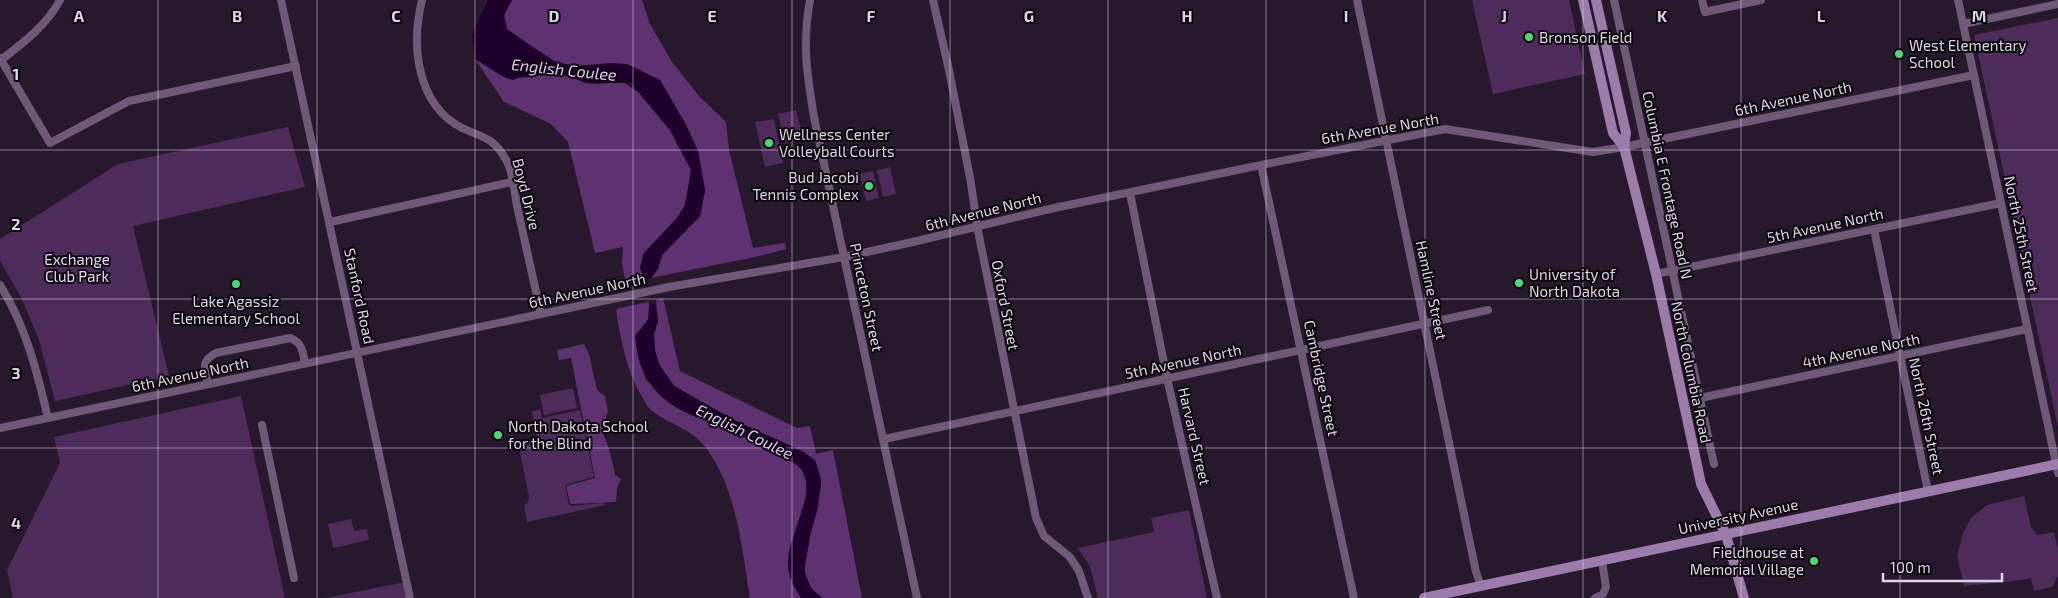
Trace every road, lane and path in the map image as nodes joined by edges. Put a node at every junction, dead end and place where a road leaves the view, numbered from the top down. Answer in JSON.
{"nodes":[{"id":1,"x":60,"y":0,"type":"edge"},
{"id":2,"x":281,"y":0,"type":"edge"},
{"id":3,"x":422,"y":0,"type":"edge"},
{"id":4,"x":810,"y":0,"type":"edge"},
{"id":5,"x":933,"y":0,"type":"edge"},
{"id":6,"x":1357,"y":0,"type":"edge"},
{"id":7,"x":1583,"y":0,"type":"edge"},
{"id":8,"x":1596,"y":0,"type":"edge"},
{"id":9,"x":1614,"y":0,"type":"edge"},
{"id":10,"x":1702,"y":0,"type":"edge"},
{"id":11,"x":1761,"y":0,"type":"edge"},
{"id":12,"x":1958,"y":0,"type":"edge"},
{"id":13,"x":2058,"y":4,"type":"edge"},
{"id":14,"x":1964,"y":24,"type":"junction"},
{"id":15,"x":0,"y":59,"type":"edge"},
{"id":16,"x":296,"y":66,"type":"junction"},
{"id":17,"x":1974,"y":75,"type":"junction"},
{"id":18,"x":1386,"y":140,"type":"junction"},
{"id":19,"x":1646,"y":143,"type":"junction"},
{"id":20,"x":1624,"y":147,"type":"junction"},
{"id":21,"x":1261,"y":165,"type":"junction"},
{"id":22,"x":512,"y":182,"type":"junction"},
{"id":23,"x":1130,"y":193,"type":"junction"},
{"id":24,"x":2001,"y":203,"type":"junction"},
{"id":25,"x":330,"y":222,"type":"junction"},
{"id":26,"x":977,"y":226,"type":"junction"},
{"id":27,"x":1874,"y":229,"type":"junction"},
{"id":28,"x":844,"y":257,"type":"junction"},
{"id":29,"x":1673,"y":271,"type":"junction"},
{"id":30,"x":1656,"y":274,"type":"junction"},
{"id":31,"x":0,"y":286,"type":"edge"},
{"id":32,"x":1488,"y":310,"type":"dead end"},
{"id":33,"x":541,"y":314,"type":"junction"},
{"id":34,"x":1425,"y":325,"type":"junction"},
{"id":35,"x":2027,"y":330,"type":"junction"},
{"id":36,"x":1302,"y":350,"type":"junction"},
{"id":37,"x":358,"y":352,"type":"junction"},
{"id":38,"x":1900,"y":356,"type":"junction"},
{"id":39,"x":305,"y":363,"type":"junction"},
{"id":40,"x":1167,"y":378,"type":"junction"},
{"id":41,"x":208,"y":384,"type":"junction"},
{"id":42,"x":1700,"y":398,"type":"junction"},
{"id":43,"x":1014,"y":411,"type":"junction"},
{"id":44,"x":48,"y":418,"type":"junction"},
{"id":45,"x":262,"y":426,"type":"dead end"},
{"id":46,"x":0,"y":428,"type":"edge"},
{"id":47,"x":884,"y":439,"type":"junction"},
{"id":48,"x":1714,"y":464,"type":"dead end"},
{"id":49,"x":2057,"y":467,"type":"edge"},
{"id":50,"x":1928,"y":491,"type":"junction"},
{"id":51,"x":1726,"y":535,"type":"junction"},
{"id":52,"x":1602,"y":560,"type":"junction"},
{"id":53,"x":294,"y":578,"type":"dead end"},
{"id":54,"x":1481,"y":586,"type":"junction"},
{"id":55,"x":410,"y":598,"type":"edge"},
{"id":56,"x":917,"y":598,"type":"edge"},
{"id":57,"x":1088,"y":598,"type":"edge"},
{"id":58,"x":1217,"y":598,"type":"edge"},
{"id":59,"x":1354,"y":598,"type":"edge"},
{"id":60,"x":1424,"y":598,"type":"edge"},
{"id":61,"x":1595,"y":598,"type":"edge"},
{"id":62,"x":1744,"y":598,"type":"edge"}],
"edges":[{"from":1,"to":15,"type":"street"},
{"from":2,"to":16,"type":"street","name":"Stanford Road"},
{"from":3,"to":22,"type":"street","name":"Boyd Drive"},
{"from":4,"to":28,"type":"street","name":"Princeton Street"},
{"from":5,"to":26,"type":"street","name":"Oxford Street"},
{"from":6,"to":18,"type":"street","name":"Hamline Street"},
{"from":7,"to":20,"type":"main road","name":"North Columbia Road"},
{"from":8,"to":20,"type":"main road","name":"North Columbia Road"},
{"from":9,"to":19,"type":"street","name":"Columbia E Frontage Road N"},
{"from":10,"to":11,"type":"street"},
{"from":12,"to":14,"type":"street","name":"North 25th Street"},
{"from":13,"to":14,"type":"street"},
{"from":14,"to":17,"type":"street","name":"North 25th Street"},
{"from":15,"to":16,"type":"street"},
{"from":16,"to":25,"type":"street","name":"Stanford Road"},
{"from":17,"to":19,"type":"street","name":"6th Avenue North"},
{"from":17,"to":24,"type":"street","name":"North 25th Street"},
{"from":18,"to":20,"type":"street","name":"6th Avenue North"},
{"from":18,"to":21,"type":"street","name":"6th Avenue North"},
{"from":18,"to":34,"type":"street","name":"Hamline Street"},
{"from":19,"to":20,"type":"street","name":"6th Avenue North"},
{"from":19,"to":29,"type":"street","name":"Columbia E Frontage Road N"},
{"from":20,"to":30,"type":"main road","name":"North Columbia Road"},
{"from":21,"to":23,"type":"street","name":"6th Avenue North"},
{"from":21,"to":36,"type":"street","name":"Cambridge Street"},
{"from":22,"to":25,"type":"street"},
{"from":22,"to":33,"type":"street","name":"Boyd Drive"},
{"from":23,"to":26,"type":"street","name":"6th Avenue North"},
{"from":23,"to":40,"type":"street","name":"Harvard Street"},
{"from":24,"to":27,"type":"street","name":"5th Avenue North"},
{"from":24,"to":35,"type":"street","name":"North 25th Street"},
{"from":25,"to":37,"type":"street","name":"Stanford Road"},
{"from":26,"to":28,"type":"street","name":"6th Avenue North"},
{"from":26,"to":43,"type":"street","name":"Oxford Street"},
{"from":27,"to":29,"type":"street","name":"5th Avenue North"},
{"from":27,"to":38,"type":"street","name":"North 26th Street"},
{"from":28,"to":33,"type":"street","name":"6th Avenue North"},
{"from":28,"to":47,"type":"street","name":"Princeton Street"},
{"from":29,"to":30,"type":"street","name":"5th Avenue North"},
{"from":29,"to":42,"type":"street","name":"Columbia E Frontage Road N"},
{"from":30,"to":51,"type":"main road","name":"North Columbia Road"},
{"from":31,"to":44,"type":"street"},
{"from":32,"to":34,"type":"street","name":"5th Avenue North"},
{"from":33,"to":37,"type":"street","name":"6th Avenue North"},
{"from":34,"to":36,"type":"street","name":"5th Avenue North"},
{"from":34,"to":54,"type":"street","name":"Hamline Street"},
{"from":35,"to":38,"type":"street","name":"4th Avenue North"},
{"from":35,"to":49,"type":"street","name":"North 25th Street"},
{"from":36,"to":40,"type":"street","name":"5th Avenue North"},
{"from":36,"to":59,"type":"street","name":"Cambridge Street"},
{"from":37,"to":39,"type":"street","name":"6th Avenue North"},
{"from":37,"to":55,"type":"street","name":"Stanford Road"},
{"from":38,"to":42,"type":"street","name":"4th Avenue North"},
{"from":38,"to":50,"type":"street","name":"North 26th Street"},
{"from":39,"to":41,"type":"street","name":"6th Avenue North"},
{"from":39,"to":41,"type":"street"},
{"from":40,"to":43,"type":"street","name":"5th Avenue North"},
{"from":40,"to":58,"type":"street","name":"Harvard Street"},
{"from":41,"to":44,"type":"street","name":"6th Avenue North"},
{"from":42,"to":48,"type":"street","name":"Columbia E Frontage Road N"},
{"from":43,"to":47,"type":"street","name":"5th Avenue North"},
{"from":43,"to":57,"type":"street","name":"Oxford Street"},
{"from":44,"to":46,"type":"street","name":"6th Avenue North"},
{"from":45,"to":53,"type":"street"},
{"from":47,"to":56,"type":"street","name":"Princeton Street"},
{"from":49,"to":50,"type":"main road","name":"University Avenue"},
{"from":50,"to":51,"type":"main road","name":"University Avenue"},
{"from":51,"to":52,"type":"main road","name":"University Avenue"},
{"from":51,"to":62,"type":"main road","name":"North Columbia Road"},
{"from":52,"to":54,"type":"main road","name":"University Avenue"},
{"from":52,"to":61,"type":"street"},
{"from":54,"to":60,"type":"main road","name":"University Avenue"}]}
